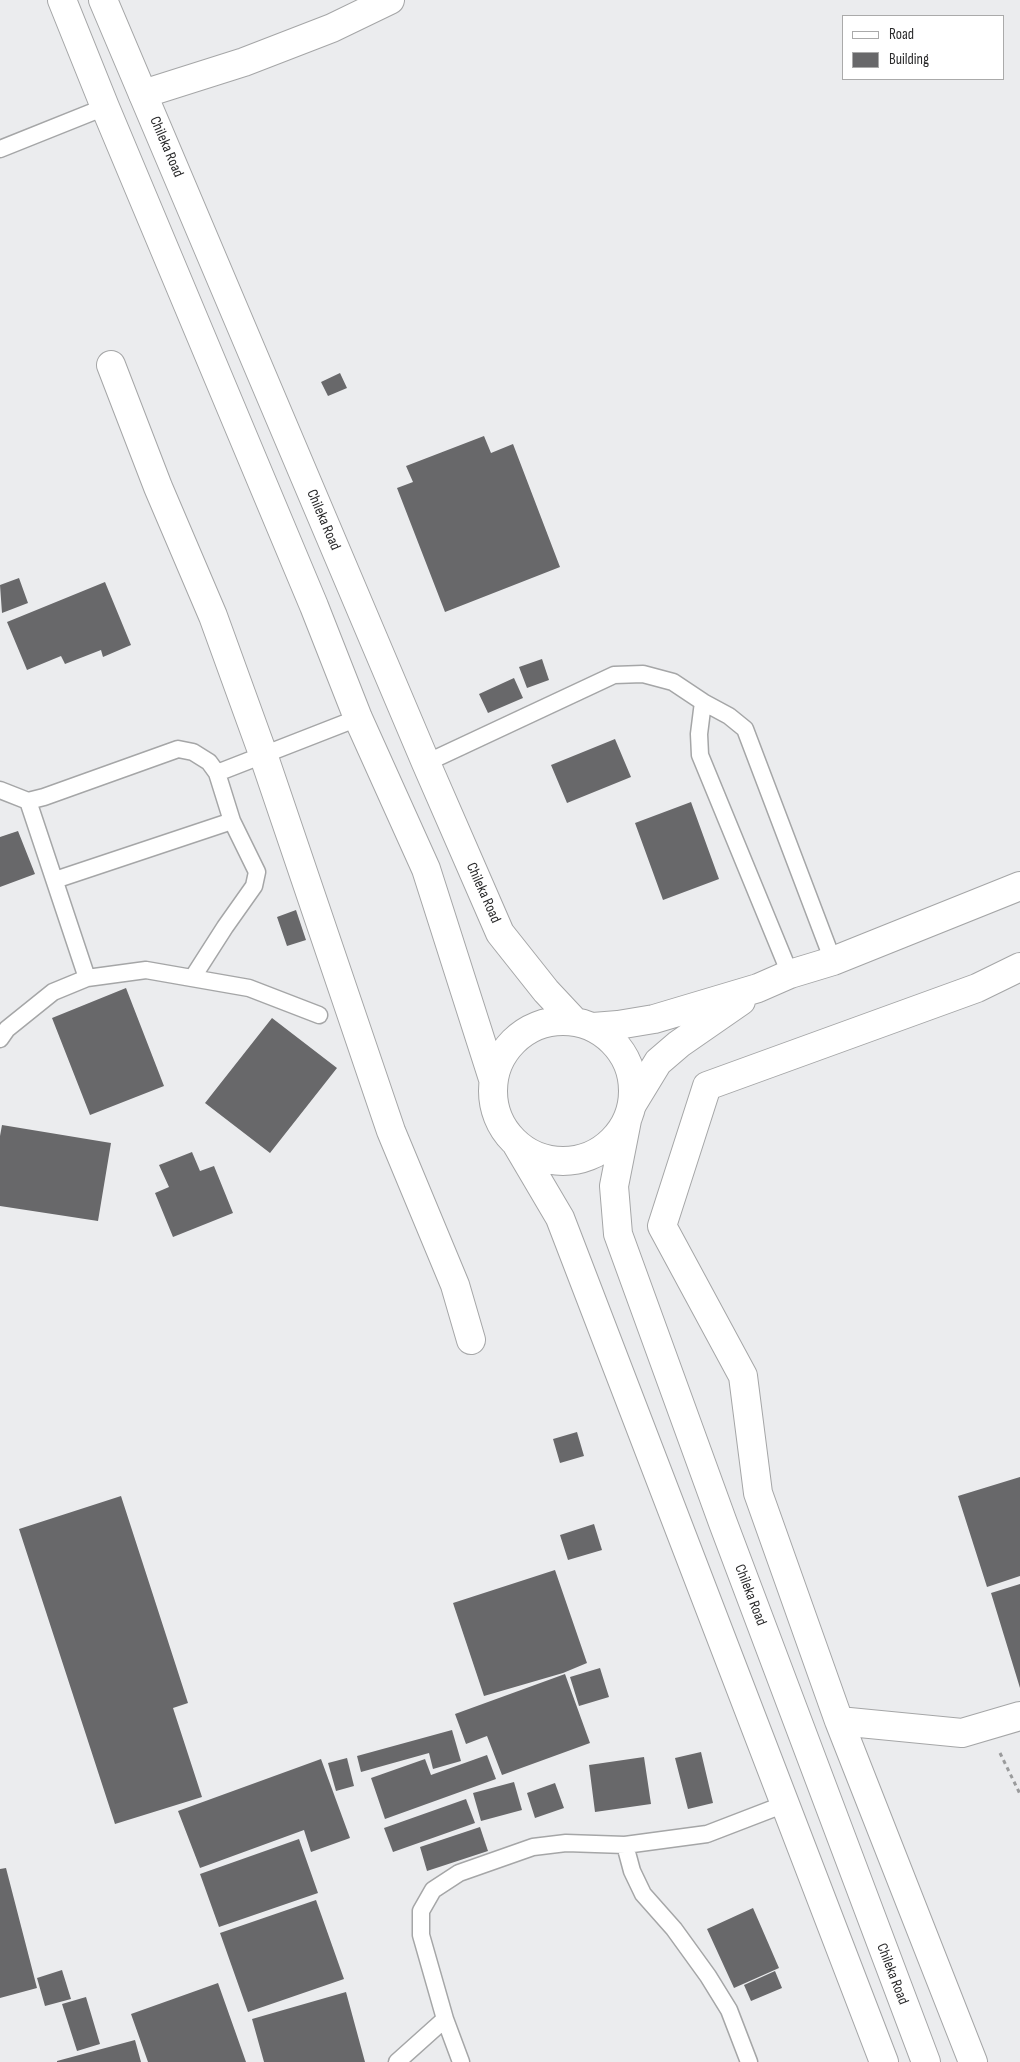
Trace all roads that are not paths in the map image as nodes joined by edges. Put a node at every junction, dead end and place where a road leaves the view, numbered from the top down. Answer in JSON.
{"nodes":[{"id":1,"x":62,"y":0,"type":"edge"},
{"id":2,"x":103,"y":0,"type":"edge"},
{"id":3,"x":390,"y":0,"type":"edge"},
{"id":4,"x":143,"y":94,"type":"junction"},
{"id":5,"x":105,"y":107,"type":"junction"},
{"id":6,"x":0,"y":149,"type":"edge"},
{"id":7,"x":110,"y":365,"type":"dead end"},
{"id":8,"x":703,"y":702,"type":"junction"},
{"id":9,"x":358,"y":718,"type":"junction"},
{"id":10,"x":263,"y":754,"type":"junction"},
{"id":11,"x":426,"y":763,"type":"junction"},
{"id":12,"x":216,"y":773,"type":"junction"},
{"id":13,"x":0,"y":790,"type":"edge"},
{"id":14,"x":28,"y":801,"type":"junction"},
{"id":15,"x":232,"y":821,"type":"junction"},
{"id":16,"x":55,"y":880,"type":"junction"},
{"id":17,"x":1020,"y":886,"type":"edge"},
{"id":18,"x":833,"y":961,"type":"junction"},
{"id":19,"x":1020,"y":967,"type":"edge"},
{"id":20,"x":790,"y":974,"type":"junction"},
{"id":21,"x":193,"y":977,"type":"junction"},
{"id":22,"x":87,"y":978,"type":"junction"},
{"id":23,"x":758,"y":988,"type":"junction"},
{"id":24,"x":319,"y":1015,"type":"dead end"},
{"id":25,"x":584,"y":1024,"type":"junction"},
{"id":26,"x":0,"y":1039,"type":"edge"},
{"id":27,"x":493,"y":1079,"type":"junction"},
{"id":28,"x":630,"y":1112,"type":"junction"},
{"id":29,"x":517,"y":1146,"type":"junction"},
{"id":30,"x":470,"y":1340,"type":"dead end"},
{"id":31,"x":1020,"y":1716,"type":"edge"},
{"id":32,"x":839,"y":1721,"type":"junction"},
{"id":33,"x":786,"y":1804,"type":"junction"},
{"id":34,"x":625,"y":1845,"type":"junction"},
{"id":35,"x":445,"y":2019,"type":"junction"},
{"id":36,"x":397,"y":2062,"type":"edge"},
{"id":37,"x":461,"y":2062,"type":"edge"},
{"id":38,"x":749,"y":2062,"type":"edge"},
{"id":39,"x":884,"y":2062,"type":"edge"},
{"id":40,"x":926,"y":2062,"type":"edge"},
{"id":41,"x":973,"y":2062,"type":"edge"}],
"edges":[{"from":1,"to":5,"type":"main road"},
{"from":2,"to":4,"type":"main road","name":"Chileka Road"},
{"from":3,"to":4,"type":"main road"},
{"from":4,"to":11,"type":"main road","name":"Chileka Road"},
{"from":5,"to":6,"type":"lane"},
{"from":5,"to":9,"type":"main road"},
{"from":7,"to":10,"type":"main road"},
{"from":8,"to":11,"type":"lane"},
{"from":8,"to":18,"type":"lane"},
{"from":8,"to":20,"type":"lane"},
{"from":9,"to":10,"type":"lane"},
{"from":9,"to":27,"type":"main road"},
{"from":10,"to":12,"type":"lane"},
{"from":10,"to":30,"type":"main road"},
{"from":11,"to":25,"type":"main road","name":"Chileka Road"},
{"from":12,"to":14,"type":"lane"},
{"from":12,"to":15,"type":"lane"},
{"from":13,"to":14,"type":"lane"},
{"from":14,"to":16,"type":"lane"},
{"from":15,"to":16,"type":"lane"},
{"from":15,"to":21,"type":"lane"},
{"from":16,"to":22,"type":"lane"},
{"from":17,"to":18,"type":"main road"},
{"from":18,"to":20,"type":"main road"},
{"from":19,"to":32,"type":"main road"},
{"from":20,"to":23,"type":"main road"},
{"from":21,"to":22,"type":"lane"},
{"from":21,"to":24,"type":"lane"},
{"from":22,"to":26,"type":"lane"},
{"from":23,"to":25,"type":"main road"},
{"from":23,"to":28,"type":"main road"},
{"from":25,"to":27,"type":"main road"},
{"from":25,"to":28,"type":"main road","name":"Chileka Road"},
{"from":27,"to":29,"type":"main road"},
{"from":28,"to":29,"type":"main road"},
{"from":28,"to":40,"type":"main road","name":"Chileka Road"},
{"from":29,"to":33,"type":"main road"},
{"from":31,"to":32,"type":"main road"},
{"from":32,"to":41,"type":"main road"},
{"from":33,"to":34,"type":"lane"},
{"from":33,"to":39,"type":"main road"},
{"from":34,"to":35,"type":"lane"},
{"from":34,"to":38,"type":"lane"},
{"from":35,"to":36,"type":"lane"},
{"from":35,"to":37,"type":"lane"}]}
